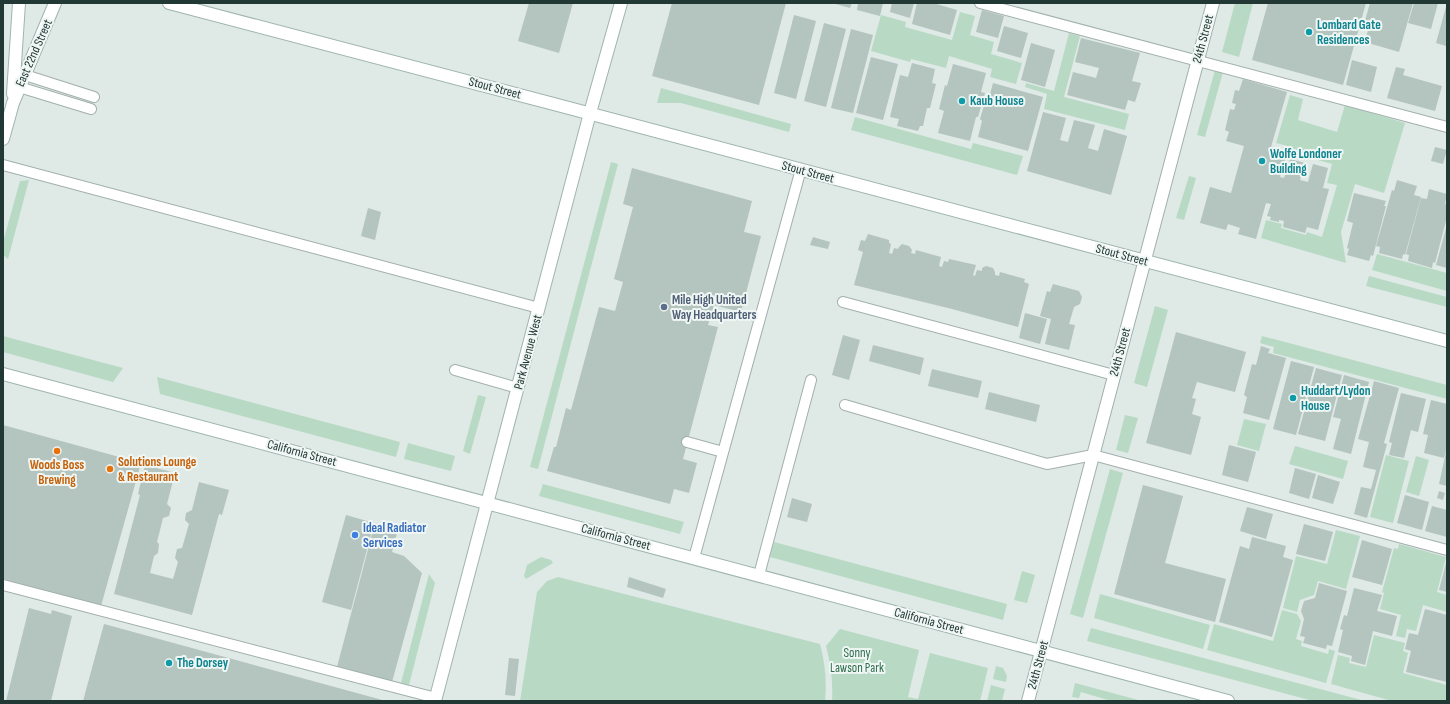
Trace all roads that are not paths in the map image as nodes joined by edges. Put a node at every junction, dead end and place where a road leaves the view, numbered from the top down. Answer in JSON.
{"nodes":[{"id":1,"x":19,"y":3,"type":"edge"},
{"id":2,"x":55,"y":3,"type":"edge"},
{"id":3,"x":169,"y":3,"type":"edge"},
{"id":4,"x":621,"y":3,"type":"edge"},
{"id":5,"x":980,"y":3,"type":"edge"},
{"id":6,"x":1212,"y":3,"type":"edge"},
{"id":7,"x":1197,"y":61,"type":"junction"},
{"id":8,"x":25,"y":75,"type":"junction"},
{"id":9,"x":19,"y":87,"type":"junction"},
{"id":10,"x":94,"y":98,"type":"dead end"},
{"id":11,"x":13,"y":103,"type":"junction"},
{"id":12,"x":91,"y":109,"type":"dead end"},
{"id":13,"x":590,"y":113,"type":"junction"},
{"id":14,"x":1447,"y":127,"type":"edge"},
{"id":15,"x":3,"y":139,"type":"edge"},
{"id":16,"x":3,"y":165,"type":"edge"},
{"id":17,"x":801,"y":170,"type":"junction"},
{"id":18,"x":1144,"y":260,"type":"junction"},
{"id":19,"x":843,"y":302,"type":"dead end"},
{"id":20,"x":539,"y":308,"type":"junction"},
{"id":21,"x":1447,"y":341,"type":"edge"},
{"id":22,"x":455,"y":370,"type":"dead end"},
{"id":23,"x":3,"y":374,"type":"edge"},
{"id":24,"x":1114,"y":375,"type":"junction"},
{"id":25,"x":811,"y":380,"type":"dead end"},
{"id":26,"x":518,"y":388,"type":"junction"},
{"id":27,"x":845,"y":405,"type":"dead end"},
{"id":28,"x":687,"y":442,"type":"dead end"},
{"id":29,"x":723,"y":452,"type":"junction"},
{"id":30,"x":1093,"y":456,"type":"junction"},
{"id":31,"x":488,"y":503,"type":"junction"},
{"id":32,"x":1447,"y":550,"type":"edge"},
{"id":33,"x":694,"y":558,"type":"junction"},
{"id":34,"x":759,"y":575,"type":"junction"},
{"id":35,"x":3,"y":585,"type":"edge"},
{"id":36,"x":1042,"y":651,"type":"junction"},
{"id":37,"x":435,"y":700,"type":"edge"},
{"id":38,"x":1028,"y":701,"type":"edge"},
{"id":39,"x":1228,"y":701,"type":"edge"}],
"edges":[{"from":1,"to":11,"type":"street","name":"East 22nd Street"},
{"from":2,"to":8,"type":"street","name":"East 22nd Street"},
{"from":3,"to":13,"type":"street","name":"Stout Street"},
{"from":4,"to":13,"type":"street","name":"Park Avenue West"},
{"from":5,"to":7,"type":"lane"},
{"from":6,"to":7,"type":"street","name":"24th Street"},
{"from":7,"to":14,"type":"lane"},
{"from":7,"to":18,"type":"street","name":"24th Street"},
{"from":8,"to":9,"type":"street","name":"East 22nd Street"},
{"from":8,"to":10,"type":"lane"},
{"from":9,"to":11,"type":"street","name":"East 22nd Street"},
{"from":9,"to":12,"type":"lane"},
{"from":11,"to":15,"type":"street","name":"East 22nd Street"},
{"from":13,"to":17,"type":"street","name":"Stout Street"},
{"from":13,"to":20,"type":"street","name":"Park Avenue West"},
{"from":16,"to":20,"type":"lane"},
{"from":17,"to":18,"type":"street","name":"Stout Street"},
{"from":17,"to":29,"type":"lane"},
{"from":18,"to":21,"type":"street","name":"Stout Street"},
{"from":18,"to":24,"type":"street","name":"24th Street"},
{"from":19,"to":24,"type":"lane"},
{"from":20,"to":26,"type":"street","name":"Park Avenue West"},
{"from":22,"to":26,"type":"lane"},
{"from":23,"to":31,"type":"street","name":"California Street"},
{"from":24,"to":30,"type":"street","name":"24th Street"},
{"from":25,"to":34,"type":"lane"},
{"from":26,"to":31,"type":"street","name":"Park Avenue West"},
{"from":27,"to":30,"type":"lane"},
{"from":28,"to":29,"type":"lane"},
{"from":29,"to":33,"type":"lane"},
{"from":30,"to":32,"type":"lane"},
{"from":30,"to":36,"type":"street","name":"24th Street"},
{"from":31,"to":33,"type":"street","name":"California Street"},
{"from":31,"to":37,"type":"street","name":"Park Avenue West"},
{"from":33,"to":34,"type":"street","name":"California Street"},
{"from":34,"to":36,"type":"street","name":"California Street"},
{"from":35,"to":37,"type":"lane"},
{"from":36,"to":38,"type":"street","name":"24th Street"},
{"from":36,"to":39,"type":"street","name":"California Street"}]}
